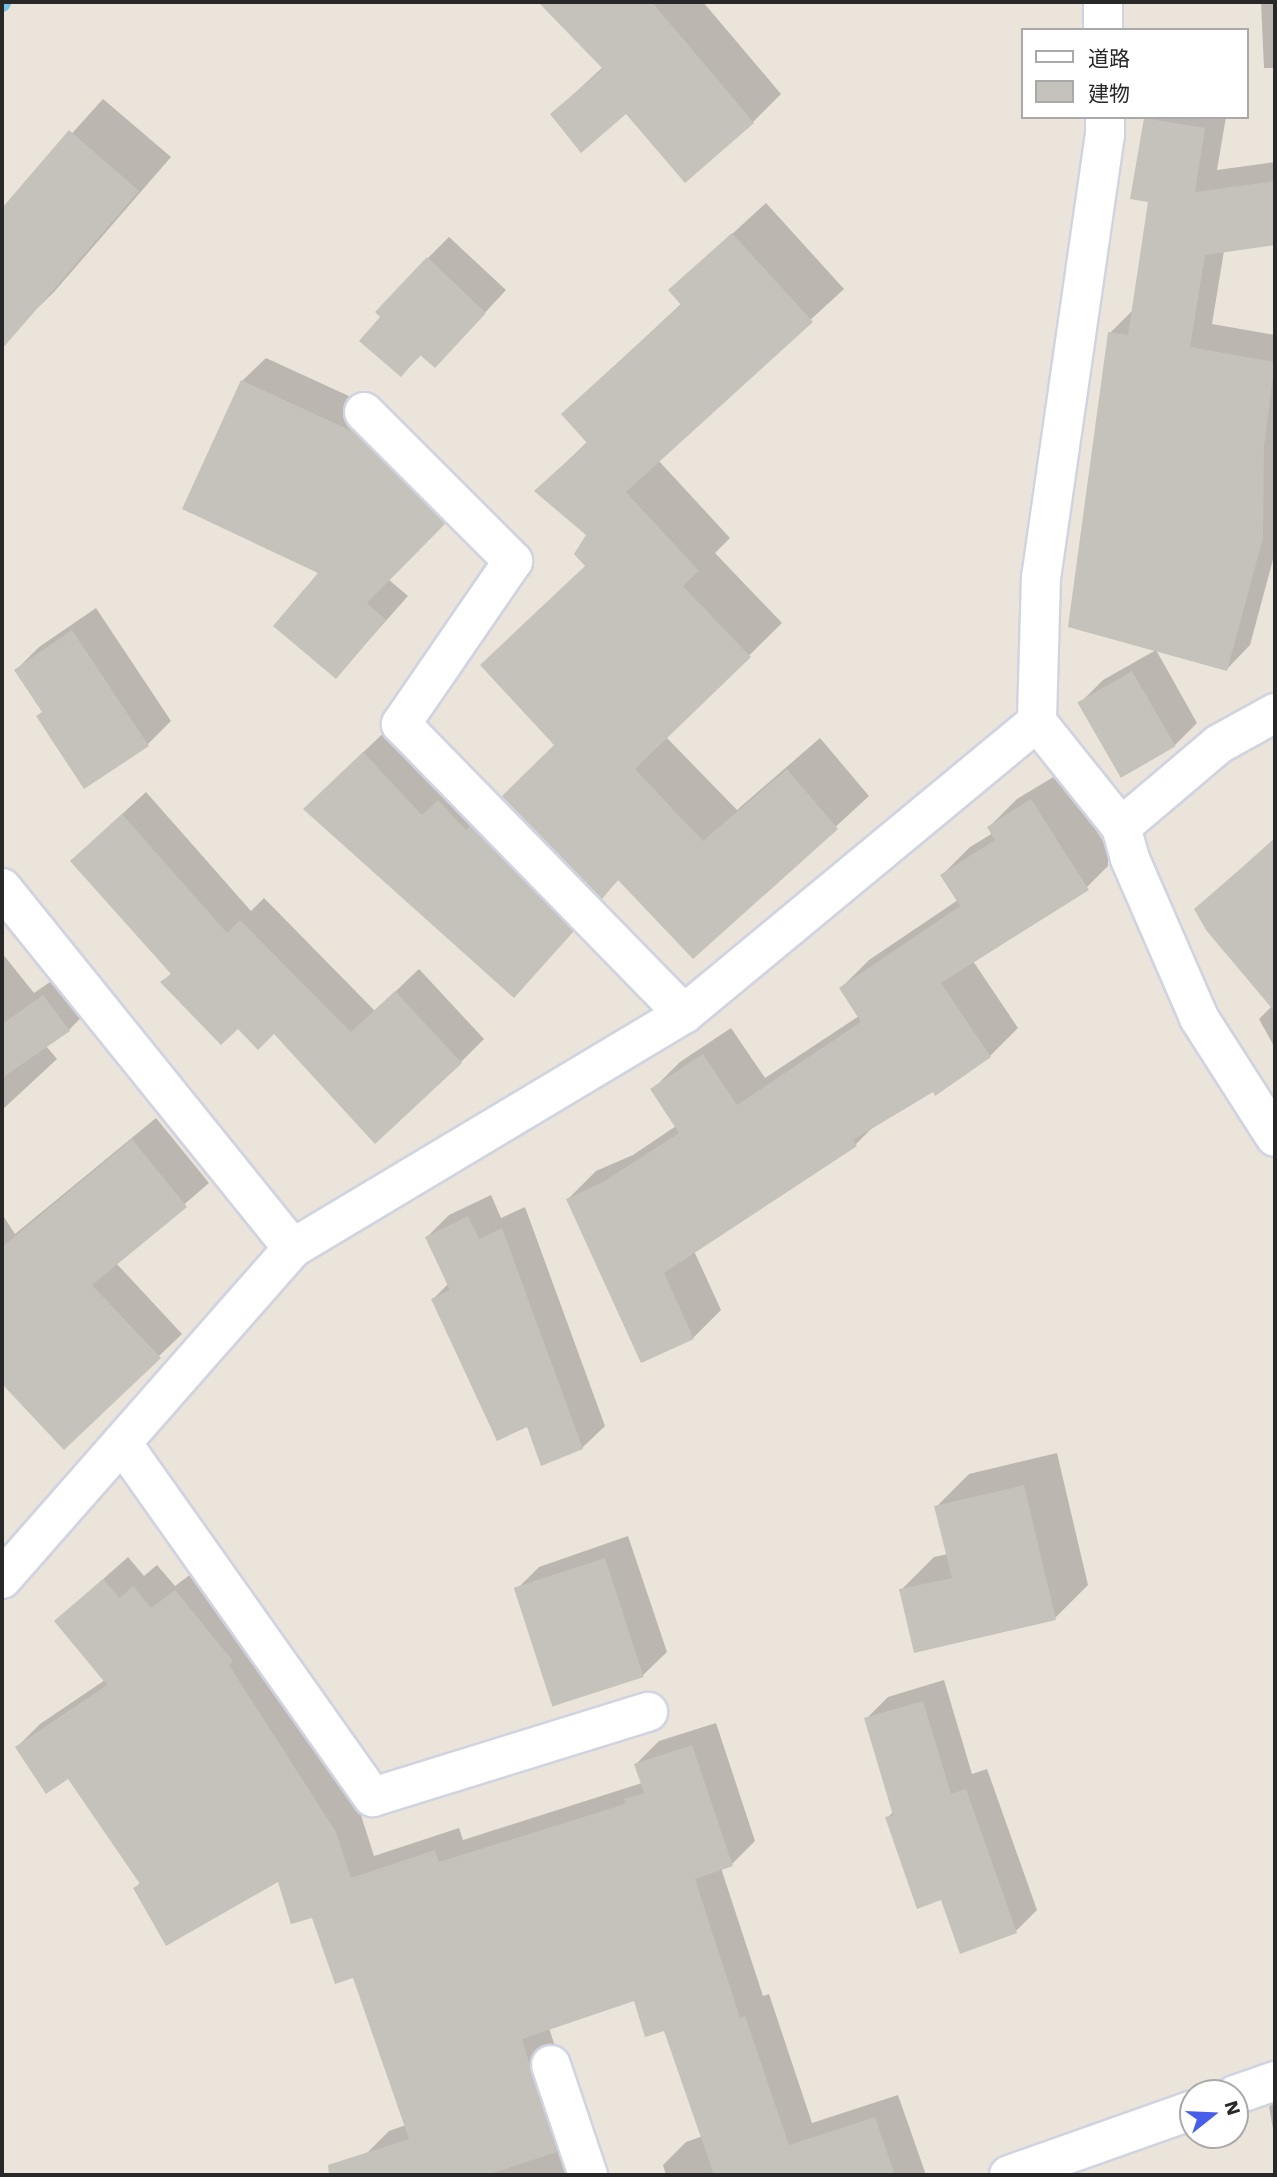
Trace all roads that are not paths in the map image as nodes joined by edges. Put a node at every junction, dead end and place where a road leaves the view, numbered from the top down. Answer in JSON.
{"nodes":[{"id":1,"x":1103,"y":2,"type":"edge"},
{"id":2,"x":1103,"y":28,"type":"edge"},
{"id":3,"x":1105,"y":119,"type":"edge"},
{"id":4,"x":364,"y":412,"type":"dead end"},
{"id":5,"x":1275,"y":713,"type":"edge"},
{"id":6,"x":1037,"y":722,"type":"junction"},
{"id":7,"x":1121,"y":827,"type":"junction"},
{"id":8,"x":2,"y":888,"type":"edge"},
{"id":9,"x":684,"y":1014,"type":"junction"},
{"id":10,"x":1275,"y":1137,"type":"edge"},
{"id":11,"x":293,"y":1248,"type":"junction"},
{"id":12,"x":122,"y":1443,"type":"junction"},
{"id":13,"x":2,"y":1579,"type":"edge"},
{"id":14,"x":649,"y":1712,"type":"dead end"},
{"id":15,"x":551,"y":2065,"type":"dead end"},
{"id":16,"x":1275,"y":2081,"type":"edge"},
{"id":17,"x":1249,"y":2090,"type":"edge"},
{"id":18,"x":1179,"y":2115,"type":"edge"},
{"id":19,"x":588,"y":2175,"type":"edge"},
{"id":20,"x":1009,"y":2175,"type":"edge"}],
"edges":[{"from":1,"to":2,"type":"street"},
{"from":3,"to":6,"type":"street"},
{"from":4,"to":9,"type":"street"},
{"from":5,"to":7,"type":"street"},
{"from":6,"to":7,"type":"street"},
{"from":6,"to":9,"type":"street"},
{"from":7,"to":10,"type":"street"},
{"from":8,"to":11,"type":"street"},
{"from":9,"to":11,"type":"street"},
{"from":11,"to":12,"type":"street"},
{"from":12,"to":13,"type":"street"},
{"from":12,"to":14,"type":"street"},
{"from":15,"to":19,"type":"street"},
{"from":16,"to":17,"type":"street"},
{"from":18,"to":20,"type":"street"}]}
